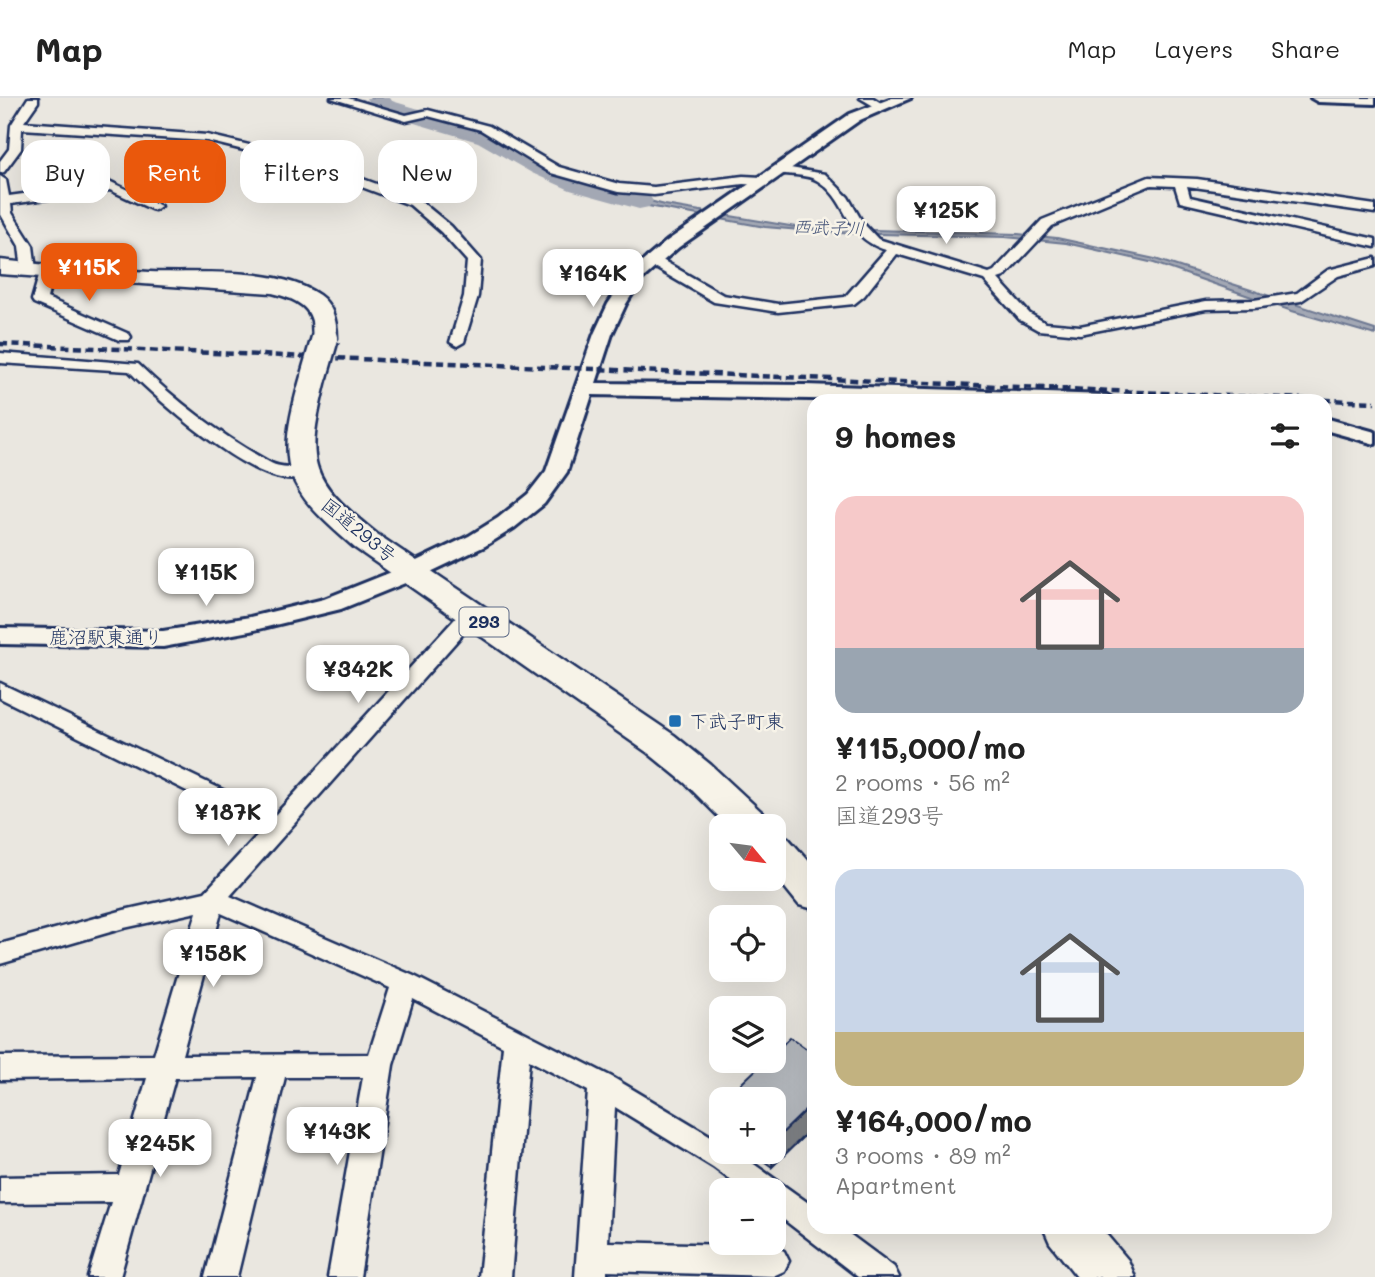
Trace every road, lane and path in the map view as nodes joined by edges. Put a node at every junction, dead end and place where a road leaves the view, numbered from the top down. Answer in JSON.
{"nodes":[{"id":1,"x":33,"y":98,"type":"edge"},
{"id":2,"x":336,"y":98,"type":"edge"},
{"id":3,"x":865,"y":98,"type":"edge"},
{"id":4,"x":904,"y":98,"type":"edge"},
{"id":5,"x":1318,"y":98,"type":"edge"},
{"id":6,"x":1374,"y":101,"type":"edge"},
{"id":7,"x":881,"y":106,"type":"junction"},
{"id":8,"x":0,"y":124,"type":"edge"},
{"id":9,"x":18,"y":124,"type":"junction"},
{"id":10,"x":0,"y":169,"type":"edge"},
{"id":11,"x":779,"y":170,"type":"junction"},
{"id":12,"x":0,"y":180,"type":"edge"},
{"id":13,"x":762,"y":181,"type":"junction"},
{"id":14,"x":1180,"y":182,"type":"junction"},
{"id":15,"x":3,"y":201,"type":"junction"},
{"id":16,"x":155,"y":206,"type":"dead end"},
{"id":17,"x":1375,"y":209,"type":"edge"},
{"id":18,"x":1375,"y":243,"type":"edge"},
{"id":19,"x":893,"y":250,"type":"junction"},
{"id":20,"x":652,"y":260,"type":"junction"},
{"id":21,"x":1375,"y":262,"type":"edge"},
{"id":22,"x":0,"y":267,"type":"edge"},
{"id":23,"x":38,"y":271,"type":"junction"},
{"id":24,"x":989,"y":277,"type":"junction"},
{"id":25,"x":124,"y":337,"type":"dead end"},
{"id":26,"x":457,"y":342,"type":"dead end"},
{"id":27,"x":0,"y":358,"type":"edge"},
{"id":28,"x":585,"y":389,"type":"junction"},
{"id":29,"x":896,"y":394,"type":"edge"},
{"id":30,"x":1332,"y":426,"type":"edge"},
{"id":31,"x":1375,"y":438,"type":"edge"},
{"id":32,"x":301,"y":472,"type":"junction"},
{"id":33,"x":412,"y":572,"type":"junction"},
{"id":34,"x":471,"y":613,"type":"junction"},
{"id":35,"x":0,"y":636,"type":"edge"},
{"id":36,"x":1,"y":692,"type":"edge"},
{"id":37,"x":740,"y":814,"type":"edge"},
{"id":38,"x":277,"y":826,"type":"junction"},
{"id":39,"x":786,"y":862,"type":"edge"},
{"id":40,"x":807,"y":886,"type":"edge"},
{"id":41,"x":213,"y":899,"type":"junction"},
{"id":42,"x":0,"y":954,"type":"edge"},
{"id":43,"x":405,"y":983,"type":"junction"},
{"id":44,"x":517,"y":1040,"type":"junction"},
{"id":45,"x":379,"y":1065,"type":"junction"},
{"id":46,"x":167,"y":1066,"type":"junction"},
{"id":47,"x":274,"y":1066,"type":"junction"},
{"id":48,"x":0,"y":1069,"type":"edge"},
{"id":49,"x":602,"y":1085,"type":"junction"},
{"id":50,"x":750,"y":1178,"type":"edge"},
{"id":51,"x":131,"y":1188,"type":"junction"},
{"id":52,"x":0,"y":1190,"type":"edge"},
{"id":53,"x":786,"y":1204,"type":"edge"},
{"id":54,"x":807,"y":1220,"type":"edge"},
{"id":55,"x":826,"y":1234,"type":"edge"},
{"id":56,"x":1074,"y":1234,"type":"edge"},
{"id":57,"x":772,"y":1261,"type":"dead end"},
{"id":58,"x":591,"y":1267,"type":"edge"},
{"id":59,"x":104,"y":1277,"type":"edge"},
{"id":60,"x":220,"y":1277,"type":"edge"},
{"id":61,"x":344,"y":1277,"type":"edge"},
{"id":62,"x":495,"y":1277,"type":"edge"},
{"id":63,"x":883,"y":1277,"type":"edge"},
{"id":64,"x":1109,"y":1277,"type":"edge"}],
"edges":[{"from":1,"to":9,"type":"street"},
{"from":2,"to":13,"type":"street"},
{"from":3,"to":7,"type":"street"},
{"from":4,"to":7,"type":"street"},
{"from":5,"to":6,"type":"street"},
{"from":7,"to":11,"type":"street"},
{"from":8,"to":9,"type":"street"},
{"from":9,"to":10,"type":"street"},
{"from":9,"to":26,"type":"street"},
{"from":11,"to":13,"type":"street"},
{"from":11,"to":19,"type":"street"},
{"from":12,"to":15,"type":"street"},
{"from":13,"to":20,"type":"street"},
{"from":14,"to":17,"type":"street"},
{"from":14,"to":18,"type":"street"},
{"from":14,"to":24,"type":"street"},
{"from":15,"to":16,"type":"street"},
{"from":15,"to":23,"type":"street"},
{"from":19,"to":20,"type":"street"},
{"from":19,"to":24,"type":"street"},
{"from":20,"to":28,"type":"street","name":"鹿沼駅東通り"},
{"from":21,"to":24,"type":"street"},
{"from":22,"to":23,"type":"highway"},
{"from":23,"to":25,"type":"street"},
{"from":23,"to":32,"type":"highway","bridge":true},
{"from":27,"to":32,"type":"street"},
{"from":28,"to":29,"type":"street"},
{"from":28,"to":33,"type":"street","name":"鹿沼駅東通り"},
{"from":30,"to":31,"type":"street"},
{"from":32,"to":33,"type":"highway","name":"国道293号","number":"293"},
{"from":33,"to":34,"type":"highway","name":"国道293号","number":"293"},
{"from":33,"to":35,"type":"street","name":"鹿沼駅東通り"},
{"from":34,"to":37,"type":"highway","name":"国道293号","number":"293"},
{"from":34,"to":38,"type":"street"},
{"from":36,"to":38,"type":"street"},
{"from":38,"to":41,"type":"street"},
{"from":39,"to":40,"type":"highway"},
{"from":41,"to":42,"type":"street"},
{"from":41,"to":43,"type":"street"},
{"from":41,"to":46,"type":"street"},
{"from":43,"to":44,"type":"street"},
{"from":43,"to":45,"type":"street"},
{"from":44,"to":49,"type":"street"},
{"from":44,"to":62,"type":"street"},
{"from":45,"to":47,"type":"street"},
{"from":45,"to":61,"type":"street"},
{"from":46,"to":47,"type":"street"},
{"from":46,"to":48,"type":"street"},
{"from":46,"to":51,"type":"street"},
{"from":47,"to":60,"type":"street"},
{"from":49,"to":50,"type":"street"},
{"from":49,"to":58,"type":"street"},
{"from":51,"to":52,"type":"street"},
{"from":51,"to":59,"type":"street"},
{"from":53,"to":54,"type":"street"},
{"from":55,"to":63,"type":"street"},
{"from":56,"to":64,"type":"highway"},
{"from":57,"to":58,"type":"street"}]}
